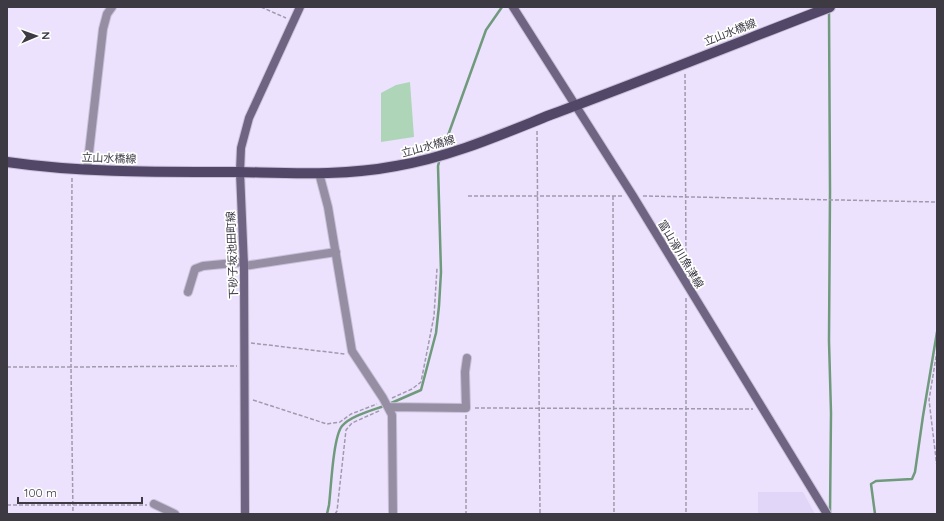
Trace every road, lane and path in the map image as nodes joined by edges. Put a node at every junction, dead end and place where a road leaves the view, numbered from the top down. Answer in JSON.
{"nodes":[{"id":1,"x":112,"y":7,"type":"edge"},
{"id":2,"x":261,"y":7,"type":"edge"},
{"id":3,"x":300,"y":7,"type":"edge"},
{"id":4,"x":512,"y":7,"type":"edge"},
{"id":5,"x":830,"y":7,"type":"edge"},
{"id":6,"x":293,"y":22,"type":"junction"},
{"id":7,"x":685,"y":62,"type":"junction"},
{"id":8,"x":576,"y":106,"type":"junction"},
{"id":9,"x":537,"y":121,"type":"junction"},
{"id":10,"x":7,"y":162,"type":"edge"},
{"id":11,"x":72,"y":169,"type":"junction"},
{"id":12,"x":87,"y":170,"type":"junction"},
{"id":13,"x":240,"y":172,"type":"junction"},
{"id":14,"x":319,"y":173,"type":"junction"},
{"id":15,"x":468,"y":196,"type":"dead end"},
{"id":16,"x":538,"y":196,"type":"junction"},
{"id":17,"x":612,"y":196,"type":"junction"},
{"id":18,"x":633,"y":196,"type":"junction"},
{"id":19,"x":686,"y":196,"type":"junction"},
{"id":20,"x":937,"y":202,"type":"edge"},
{"id":21,"x":336,"y":252,"type":"junction"},
{"id":22,"x":244,"y":264,"type":"junction"},
{"id":23,"x":686,"y":267,"type":"dead end"},
{"id":24,"x":188,"y":292,"type":"dead end"},
{"id":25,"x":686,"y":298,"type":"dead end"},
{"id":26,"x":245,"y":343,"type":"junction"},
{"id":27,"x":352,"y":351,"type":"junction"},
{"id":28,"x":937,"y":351,"type":"edge"},
{"id":29,"x":467,"y":358,"type":"dead end"},
{"id":30,"x":245,"y":366,"type":"junction"},
{"id":31,"x":7,"y":367,"type":"edge"},
{"id":32,"x":71,"y":367,"type":"junction"},
{"id":33,"x":389,"y":407,"type":"junction"},
{"id":34,"x":466,"y":408,"type":"junction"},
{"id":35,"x":539,"y":408,"type":"junction"},
{"id":36,"x":614,"y":408,"type":"junction"},
{"id":37,"x":686,"y":409,"type":"junction"},
{"id":38,"x":763,"y":409,"type":"junction"},
{"id":39,"x":937,"y":468,"type":"edge"},
{"id":40,"x":154,"y":504,"type":"joint"},
{"id":41,"x":7,"y":505,"type":"edge"},
{"id":42,"x":73,"y":505,"type":"junction"},
{"id":43,"x":73,"y":514,"type":"edge"},
{"id":44,"x":175,"y":514,"type":"edge"},
{"id":45,"x":245,"y":514,"type":"edge"},
{"id":46,"x":335,"y":514,"type":"edge"},
{"id":47,"x":393,"y":514,"type":"edge"},
{"id":48,"x":466,"y":514,"type":"edge"},
{"id":49,"x":540,"y":514,"type":"edge"},
{"id":50,"x":614,"y":514,"type":"edge"},
{"id":51,"x":686,"y":514,"type":"edge"},
{"id":52,"x":827,"y":514,"type":"edge"}],
"edges":[{"from":1,"to":12,"type":"street"},
{"from":2,"to":6,"type":"path"},
{"from":3,"to":6,"type":"main road","name":"下砂子坂池田町線"},
{"from":4,"to":8,"type":"main road","name":"富山滑川魚津線"},
{"from":5,"to":7,"type":"main road","name":"立山水橋線"},
{"from":6,"to":13,"type":"main road","name":"下砂子坂池田町線"},
{"from":7,"to":8,"type":"main road","name":"立山水橋線"},
{"from":7,"to":19,"type":"path"},
{"from":8,"to":9,"type":"main road","name":"立山水橋線"},
{"from":8,"to":18,"type":"main road","name":"富山滑川魚津線"},
{"from":9,"to":14,"type":"main road","name":"立山水橋線"},
{"from":9,"to":16,"type":"path"},
{"from":10,"to":11,"type":"main road","name":"立山水橋線"},
{"from":11,"to":12,"type":"main road","name":"立山水橋線"},
{"from":11,"to":32,"type":"path"},
{"from":12,"to":13,"type":"main road","name":"立山水橋線"},
{"from":13,"to":14,"type":"main road","name":"立山水橋線"},
{"from":13,"to":22,"type":"main road","name":"下砂子坂池田町線"},
{"from":14,"to":21,"type":"street"},
{"from":15,"to":16,"type":"path"},
{"from":16,"to":17,"type":"path"},
{"from":16,"to":35,"type":"path"},
{"from":17,"to":18,"type":"path"},
{"from":17,"to":36,"type":"path"},
{"from":18,"to":19,"type":"path"},
{"from":18,"to":38,"type":"main road","name":"富山滑川魚津線"},
{"from":19,"to":20,"type":"path"},
{"from":19,"to":23,"type":"path"},
{"from":21,"to":22,"type":"street"},
{"from":21,"to":27,"type":"street"},
{"from":22,"to":24,"type":"street"},
{"from":22,"to":26,"type":"main road","name":"下砂子坂池田町線"},
{"from":25,"to":37,"type":"path"},
{"from":26,"to":27,"type":"path"},
{"from":26,"to":30,"type":"main road","name":"下砂子坂池田町線"},
{"from":27,"to":33,"type":"street"},
{"from":28,"to":39,"type":"path"},
{"from":29,"to":34,"type":"street"},
{"from":30,"to":32,"type":"path"},
{"from":30,"to":45,"type":"main road","name":"下砂子坂池田町線"},
{"from":31,"to":32,"type":"path"},
{"from":32,"to":42,"type":"path"},
{"from":33,"to":34,"type":"street"},
{"from":33,"to":46,"type":"path"},
{"from":33,"to":47,"type":"street"},
{"from":34,"to":35,"type":"path"},
{"from":34,"to":48,"type":"path"},
{"from":35,"to":36,"type":"path"},
{"from":35,"to":49,"type":"path"},
{"from":36,"to":37,"type":"path"},
{"from":36,"to":50,"type":"path"},
{"from":37,"to":38,"type":"path"},
{"from":37,"to":51,"type":"path"},
{"from":38,"to":52,"type":"main road","name":"富山滑川魚津線"},
{"from":40,"to":42,"type":"path"},
{"from":40,"to":44,"type":"street"},
{"from":41,"to":42,"type":"path"},
{"from":42,"to":43,"type":"path"}]}
